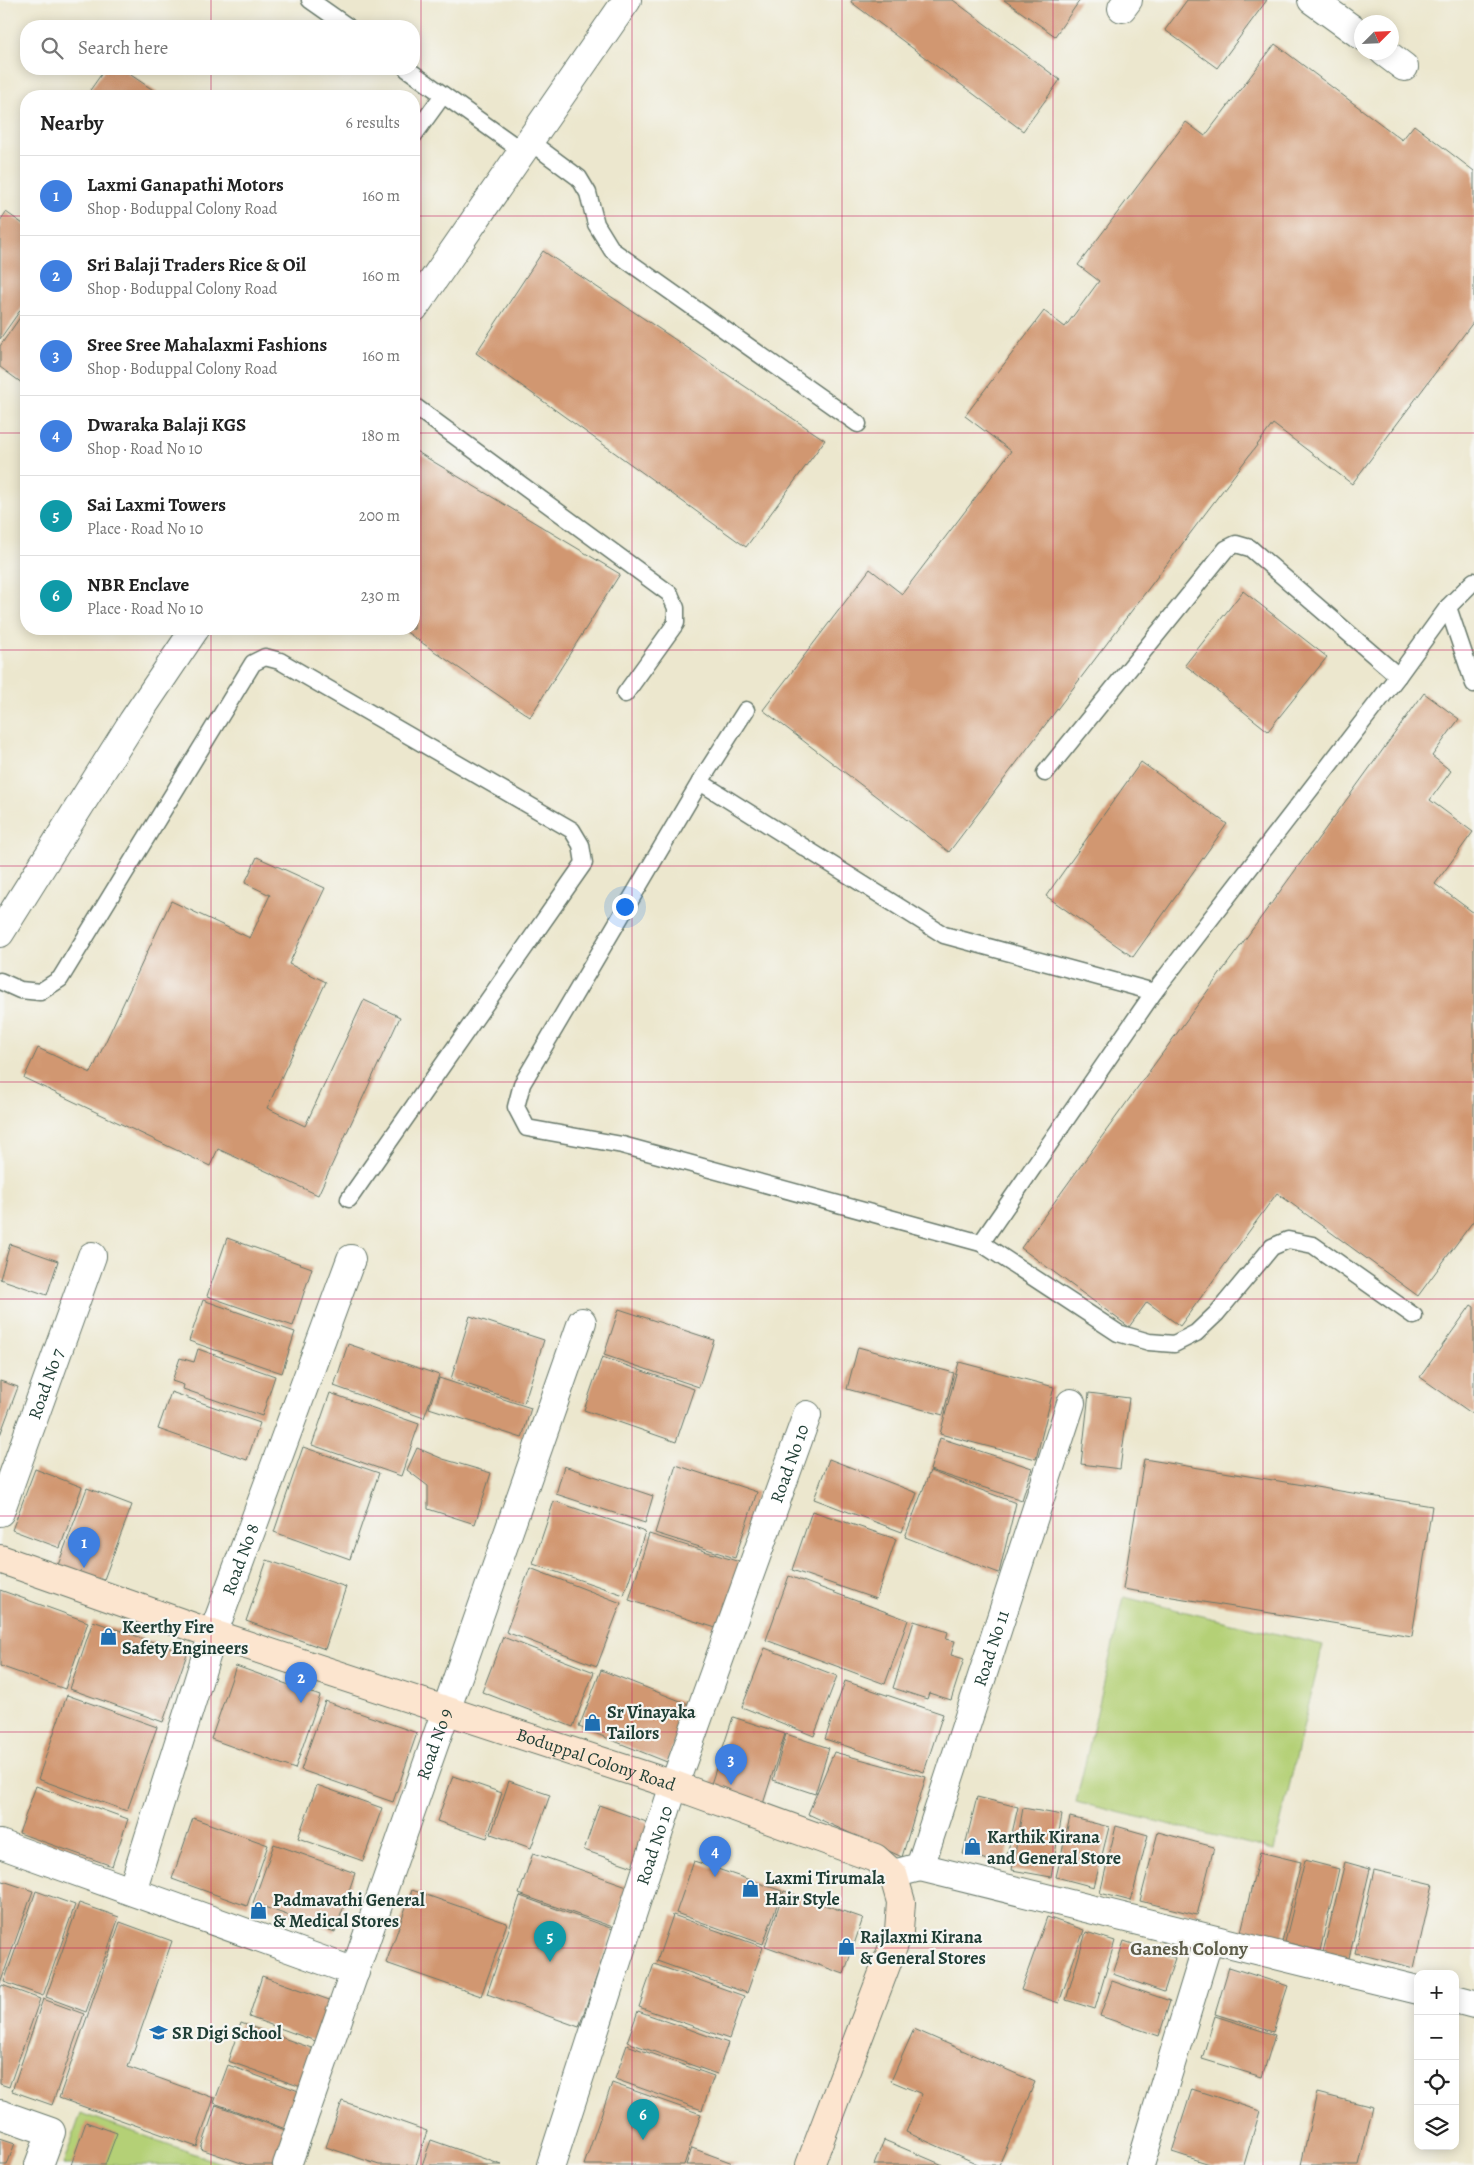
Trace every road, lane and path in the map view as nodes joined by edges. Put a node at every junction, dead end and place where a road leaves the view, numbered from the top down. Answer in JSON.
{"nodes":[{"id":1,"x":310,"y":0,"type":"edge"},
{"id":2,"x":626,"y":0,"type":"edge"},
{"id":3,"x":1312,"y":0,"type":"edge"},
{"id":4,"x":338,"y":20,"type":"edge"},
{"id":5,"x":1354,"y":30,"type":"edge"},
{"id":6,"x":415,"y":75,"type":"edge"},
{"id":7,"x":443,"y":95,"type":"junction"},
{"id":8,"x":420,"y":127,"type":"edge"},
{"id":9,"x":526,"y":146,"type":"junction"},
{"id":10,"x":420,"y":299,"type":"edge"},
{"id":11,"x":420,"y":410,"type":"edge"},
{"id":12,"x":858,"y":424,"type":"dead end"},
{"id":13,"x":1474,"y":581,"type":"edge"},
{"id":14,"x":1448,"y":607,"type":"junction"},
{"id":15,"x":191,"y":635,"type":"edge"},
{"id":16,"x":1398,"y":676,"type":"junction"},
{"id":17,"x":1474,"y":684,"type":"edge"},
{"id":18,"x":624,"y":694,"type":"dead end"},
{"id":19,"x":746,"y":710,"type":"dead end"},
{"id":20,"x":1045,"y":773,"type":"dead end"},
{"id":21,"x":700,"y":782,"type":"junction"},
{"id":22,"x":0,"y":933,"type":"edge"},
{"id":23,"x":0,"y":981,"type":"edge"},
{"id":24,"x":1154,"y":992,"type":"junction"},
{"id":25,"x":349,"y":1199,"type":"dead end"},
{"id":26,"x":981,"y":1242,"type":"junction"},
{"id":27,"x":92,"y":1256,"type":"dead end"},
{"id":28,"x":351,"y":1259,"type":"dead end"},
{"id":29,"x":1414,"y":1316,"type":"dead end"},
{"id":30,"x":582,"y":1322,"type":"dead end"},
{"id":31,"x":1071,"y":1403,"type":"dead end"},
{"id":32,"x":807,"y":1415,"type":"dead end"},
{"id":33,"x":0,"y":1512,"type":"edge"},
{"id":34,"x":0,"y":1559,"type":"edge"},
{"id":35,"x":213,"y":1634,"type":"junction"},
{"id":36,"x":447,"y":1709,"type":"junction"},
{"id":37,"x":674,"y":1785,"type":"junction"},
{"id":38,"x":0,"y":1844,"type":"edge"},
{"id":39,"x":920,"y":1867,"type":"junction"},
{"id":40,"x":893,"y":1874,"type":"junction"},
{"id":41,"x":132,"y":1891,"type":"junction"},
{"id":42,"x":1209,"y":1939,"type":"junction"},
{"id":43,"x":355,"y":1972,"type":"junction"},
{"id":44,"x":1414,"y":1989,"type":"edge"},
{"id":45,"x":1459,"y":2000,"type":"edge"},
{"id":46,"x":1474,"y":2004,"type":"edge"},
{"id":47,"x":0,"y":2114,"type":"edge"},
{"id":48,"x":39,"y":2165,"type":"edge"},
{"id":49,"x":288,"y":2165,"type":"edge"},
{"id":50,"x":551,"y":2165,"type":"edge"},
{"id":51,"x":810,"y":2165,"type":"edge"},
{"id":52,"x":1140,"y":2165,"type":"edge"}],
"edges":[{"from":1,"to":4,"type":"lane"},
{"from":2,"to":9,"type":"street"},
{"from":3,"to":5,"type":"street"},
{"from":6,"to":7,"type":"lane"},
{"from":7,"to":8,"type":"lane"},
{"from":7,"to":9,"type":"lane"},
{"from":9,"to":10,"type":"street"},
{"from":9,"to":12,"type":"lane"},
{"from":11,"to":18,"type":"lane"},
{"from":13,"to":14,"type":"lane"},
{"from":14,"to":16,"type":"lane"},
{"from":14,"to":17,"type":"lane"},
{"from":15,"to":22,"type":"street"},
{"from":16,"to":20,"type":"lane"},
{"from":16,"to":24,"type":"lane"},
{"from":19,"to":21,"type":"lane"},
{"from":21,"to":24,"type":"lane"},
{"from":21,"to":26,"type":"lane"},
{"from":23,"to":25,"type":"lane"},
{"from":24,"to":26,"type":"lane"},
{"from":26,"to":29,"type":"lane"},
{"from":27,"to":33,"type":"street","name":"Road No 7"},
{"from":28,"to":35,"type":"street","name":"Road No 8"},
{"from":30,"to":36,"type":"street","name":"Road No 9"},
{"from":31,"to":39,"type":"street","name":"Road No 11"},
{"from":32,"to":37,"type":"street","name":"Road No 10"},
{"from":34,"to":35,"type":"street","name":"Boduppal Colony Road"},
{"from":35,"to":36,"type":"street","name":"Boduppal Colony Road"},
{"from":35,"to":41,"type":"street","name":"Road No 8"},
{"from":36,"to":37,"type":"street","name":"Boduppal Colony Road"},
{"from":36,"to":43,"type":"street","name":"Road No 9"},
{"from":37,"to":40,"type":"street","name":"Boduppal Colony Road"},
{"from":37,"to":50,"type":"street","name":"Road No 10"},
{"from":38,"to":41,"type":"street"},
{"from":39,"to":40,"type":"street"},
{"from":39,"to":42,"type":"street"},
{"from":40,"to":51,"type":"street"},
{"from":41,"to":43,"type":"street"},
{"from":42,"to":44,"type":"street"},
{"from":42,"to":52,"type":"street"},
{"from":43,"to":49,"type":"street","name":"Road No 9"},
{"from":45,"to":46,"type":"street"},
{"from":47,"to":48,"type":"street"}]}
